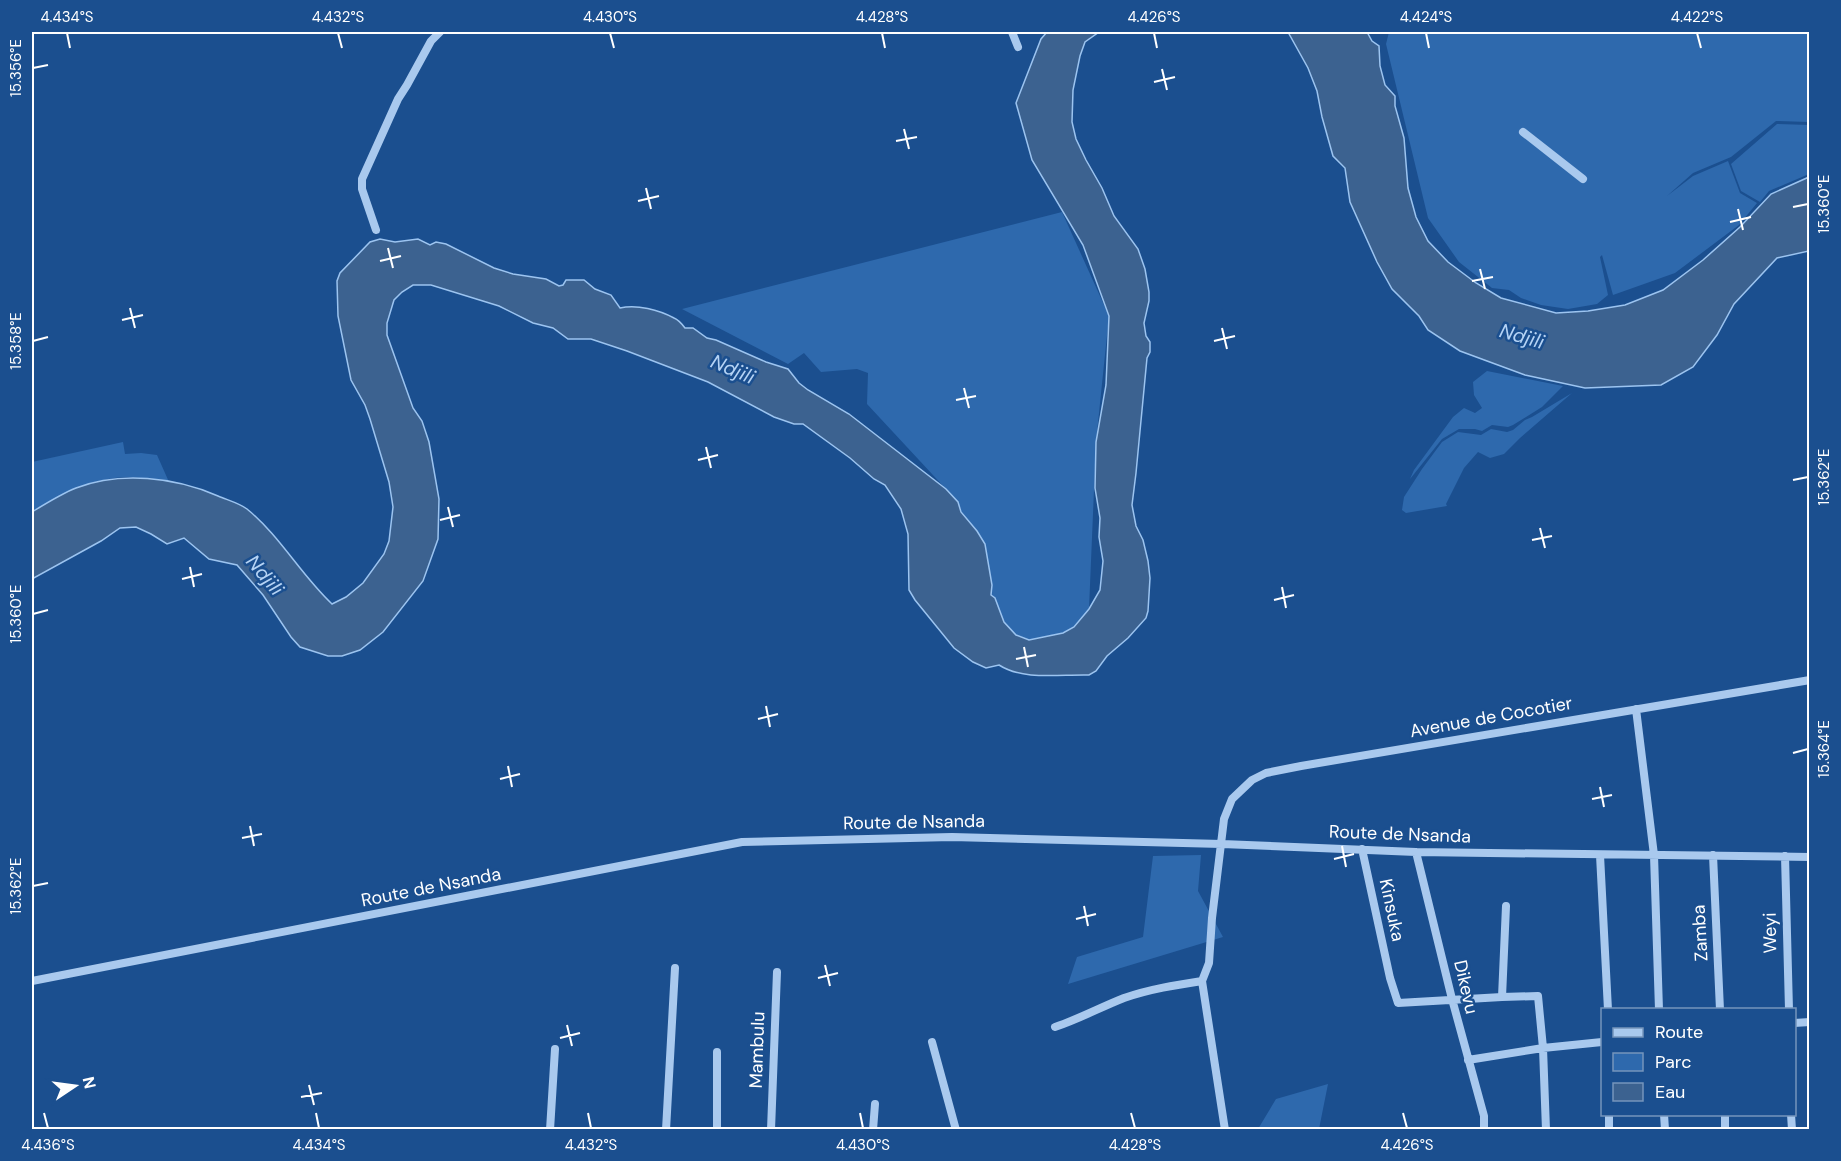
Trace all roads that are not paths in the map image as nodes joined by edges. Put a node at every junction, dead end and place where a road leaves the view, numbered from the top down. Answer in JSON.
{"nodes":[{"id":1,"x":440,"y":32,"type":"edge"},
{"id":2,"x":1012,"y":32,"type":"edge"},
{"id":3,"x":1018,"y":47,"type":"dead end"},
{"id":4,"x":1523,"y":132,"type":"dead end"},
{"id":5,"x":1583,"y":179,"type":"dead end"},
{"id":6,"x":376,"y":230,"type":"dead end"},
{"id":7,"x":1809,"y":680,"type":"edge"},
{"id":8,"x":1636,"y":709,"type":"junction"},
{"id":9,"x":1222,"y":844,"type":"junction"},
{"id":10,"x":1362,"y":849,"type":"junction"},
{"id":11,"x":1416,"y":852,"type":"junction"},
{"id":12,"x":1600,"y":855,"type":"junction"},
{"id":13,"x":1654,"y":855,"type":"junction"},
{"id":14,"x":1713,"y":855,"type":"junction"},
{"id":15,"x":1785,"y":856,"type":"junction"},
{"id":16,"x":1809,"y":857,"type":"edge"},
{"id":17,"x":1506,"y":906,"type":"dead end"},
{"id":18,"x":675,"y":968,"type":"dead end"},
{"id":19,"x":777,"y":972,"type":"dead end"},
{"id":20,"x":32,"y":981,"type":"edge"},
{"id":21,"x":1202,"y":981,"type":"junction"},
{"id":22,"x":1502,"y":997,"type":"junction"},
{"id":23,"x":1452,"y":999,"type":"junction"},
{"id":24,"x":1608,"y":1008,"type":"edge"},
{"id":25,"x":1659,"y":1008,"type":"edge"},
{"id":26,"x":1720,"y":1008,"type":"edge"},
{"id":27,"x":1789,"y":1008,"type":"edge"},
{"id":28,"x":1055,"y":1027,"type":"dead end"},
{"id":29,"x":932,"y":1041,"type":"dead end"},
{"id":30,"x":1601,"y":1042,"type":"edge"},
{"id":31,"x":1543,"y":1048,"type":"junction"},
{"id":32,"x":555,"y":1049,"type":"dead end"},
{"id":33,"x":717,"y":1052,"type":"dead end"},
{"id":34,"x":1467,"y":1060,"type":"junction"},
{"id":35,"x":875,"y":1104,"type":"dead end"},
{"id":36,"x":550,"y":1130,"type":"edge"},
{"id":37,"x":666,"y":1130,"type":"edge"},
{"id":38,"x":717,"y":1130,"type":"edge"},
{"id":39,"x":771,"y":1130,"type":"edge"},
{"id":40,"x":873,"y":1130,"type":"edge"},
{"id":41,"x":956,"y":1130,"type":"edge"},
{"id":42,"x":1225,"y":1130,"type":"edge"},
{"id":43,"x":1484,"y":1130,"type":"edge"},
{"id":44,"x":1546,"y":1130,"type":"edge"}],
"edges":[{"from":1,"to":6,"type":"street"},
{"from":2,"to":3,"type":"street"},
{"from":4,"to":5,"type":"street"},
{"from":7,"to":8,"type":"street","name":"Avenue de Cocotier"},
{"from":8,"to":9,"type":"street","name":"Avenue de Cocotier"},
{"from":8,"to":13,"type":"street"},
{"from":9,"to":10,"type":"street","name":"Route de Nsanda"},
{"from":9,"to":20,"type":"street","name":"Route de Nsanda"},
{"from":9,"to":21,"type":"street","name":"Avenue de Cocotier"},
{"from":10,"to":11,"type":"street","name":"Route de Nsanda"},
{"from":10,"to":23,"type":"street","name":"Kinsuka"},
{"from":11,"to":12,"type":"street","name":"Route de Nsanda"},
{"from":11,"to":23,"type":"street","name":"Dikevu"},
{"from":12,"to":13,"type":"street","name":"Route de Nsanda"},
{"from":12,"to":24,"type":"street"},
{"from":13,"to":14,"type":"street","name":"Route de Nsanda"},
{"from":13,"to":25,"type":"street"},
{"from":14,"to":15,"type":"street","name":"Route de Nsanda"},
{"from":14,"to":26,"type":"street","name":"Zamba"},
{"from":15,"to":16,"type":"street","name":"Route de Nsanda"},
{"from":15,"to":27,"type":"street","name":"Weyi"},
{"from":17,"to":22,"type":"street"},
{"from":18,"to":37,"type":"street"},
{"from":19,"to":39,"type":"street","name":"Mambulu"},
{"from":21,"to":28,"type":"street"},
{"from":21,"to":42,"type":"street"},
{"from":22,"to":23,"type":"street"},
{"from":22,"to":31,"type":"street"},
{"from":23,"to":34,"type":"street","name":"Dikevu"},
{"from":29,"to":41,"type":"street"},
{"from":30,"to":31,"type":"street"},
{"from":31,"to":34,"type":"street"},
{"from":31,"to":44,"type":"street"},
{"from":32,"to":36,"type":"street"},
{"from":33,"to":38,"type":"street"},
{"from":34,"to":43,"type":"street","name":"Dikevu"},
{"from":35,"to":40,"type":"street"}]}
